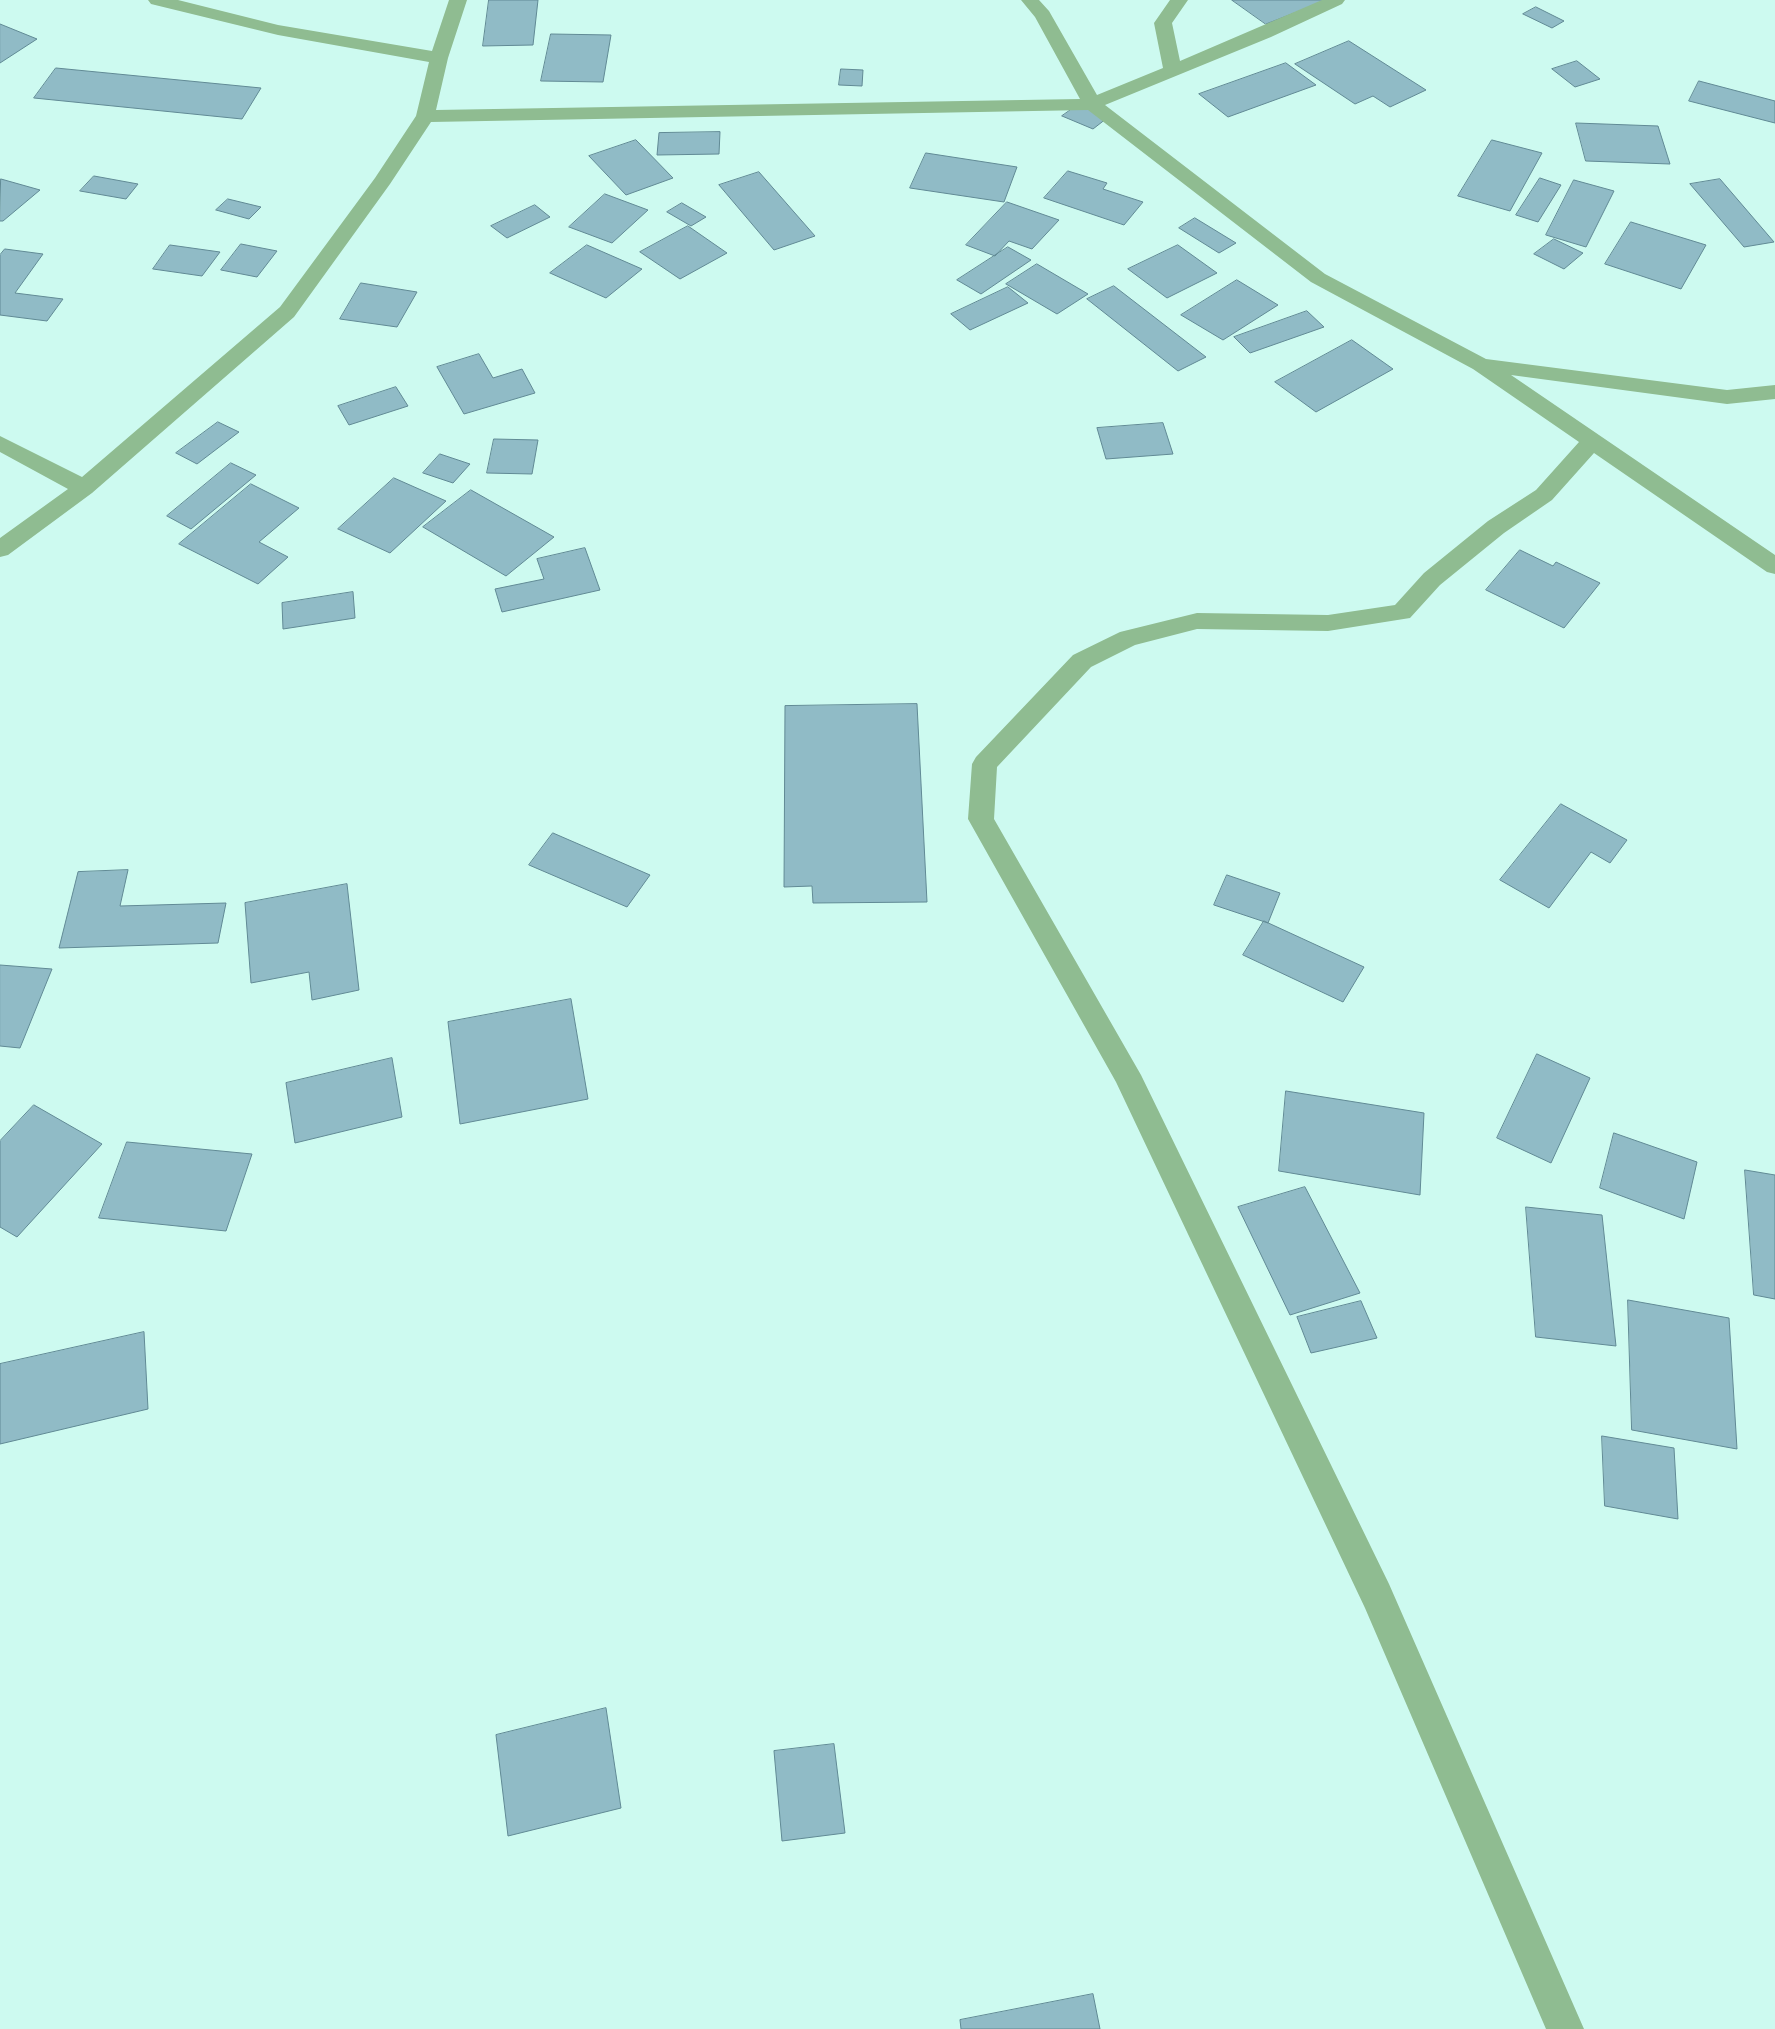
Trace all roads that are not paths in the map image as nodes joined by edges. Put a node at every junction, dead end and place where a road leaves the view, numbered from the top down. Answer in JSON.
{"nodes":[{"id":1,"x":156,"y":0,"type":"edge"},
{"id":2,"x":458,"y":0,"type":"edge"},
{"id":3,"x":1030,"y":0,"type":"edge"},
{"id":4,"x":1178,"y":0,"type":"edge"},
{"id":5,"x":1336,"y":0,"type":"edge"},
{"id":6,"x":439,"y":58,"type":"junction"},
{"id":7,"x":1173,"y":71,"type":"junction"},
{"id":8,"x":1092,"y":104,"type":"junction"},
{"id":9,"x":425,"y":116,"type":"junction"},
{"id":10,"x":1480,"y":364,"type":"junction"},
{"id":11,"x":1775,"y":392,"type":"edge"},
{"id":12,"x":1592,"y":441,"type":"junction"},
{"id":13,"x":0,"y":443,"type":"edge"},
{"id":14,"x":84,"y":488,"type":"junction"},
{"id":15,"x":0,"y":549,"type":"edge"},
{"id":16,"x":1775,"y":566,"type":"edge"},
{"id":17,"x":1565,"y":2029,"type":"edge"}],
"edges":[{"from":1,"to":6,"type":"street"},
{"from":2,"to":6,"type":"street"},
{"from":3,"to":8,"type":"street"},
{"from":4,"to":7,"type":"street"},
{"from":5,"to":7,"type":"street"},
{"from":6,"to":9,"type":"street"},
{"from":7,"to":8,"type":"street"},
{"from":8,"to":9,"type":"street"},
{"from":8,"to":10,"type":"street"},
{"from":9,"to":14,"type":"street"},
{"from":10,"to":11,"type":"street"},
{"from":10,"to":12,"type":"street"},
{"from":12,"to":16,"type":"street"},
{"from":12,"to":17,"type":"street"},
{"from":13,"to":14,"type":"street"},
{"from":14,"to":15,"type":"street"}]}
